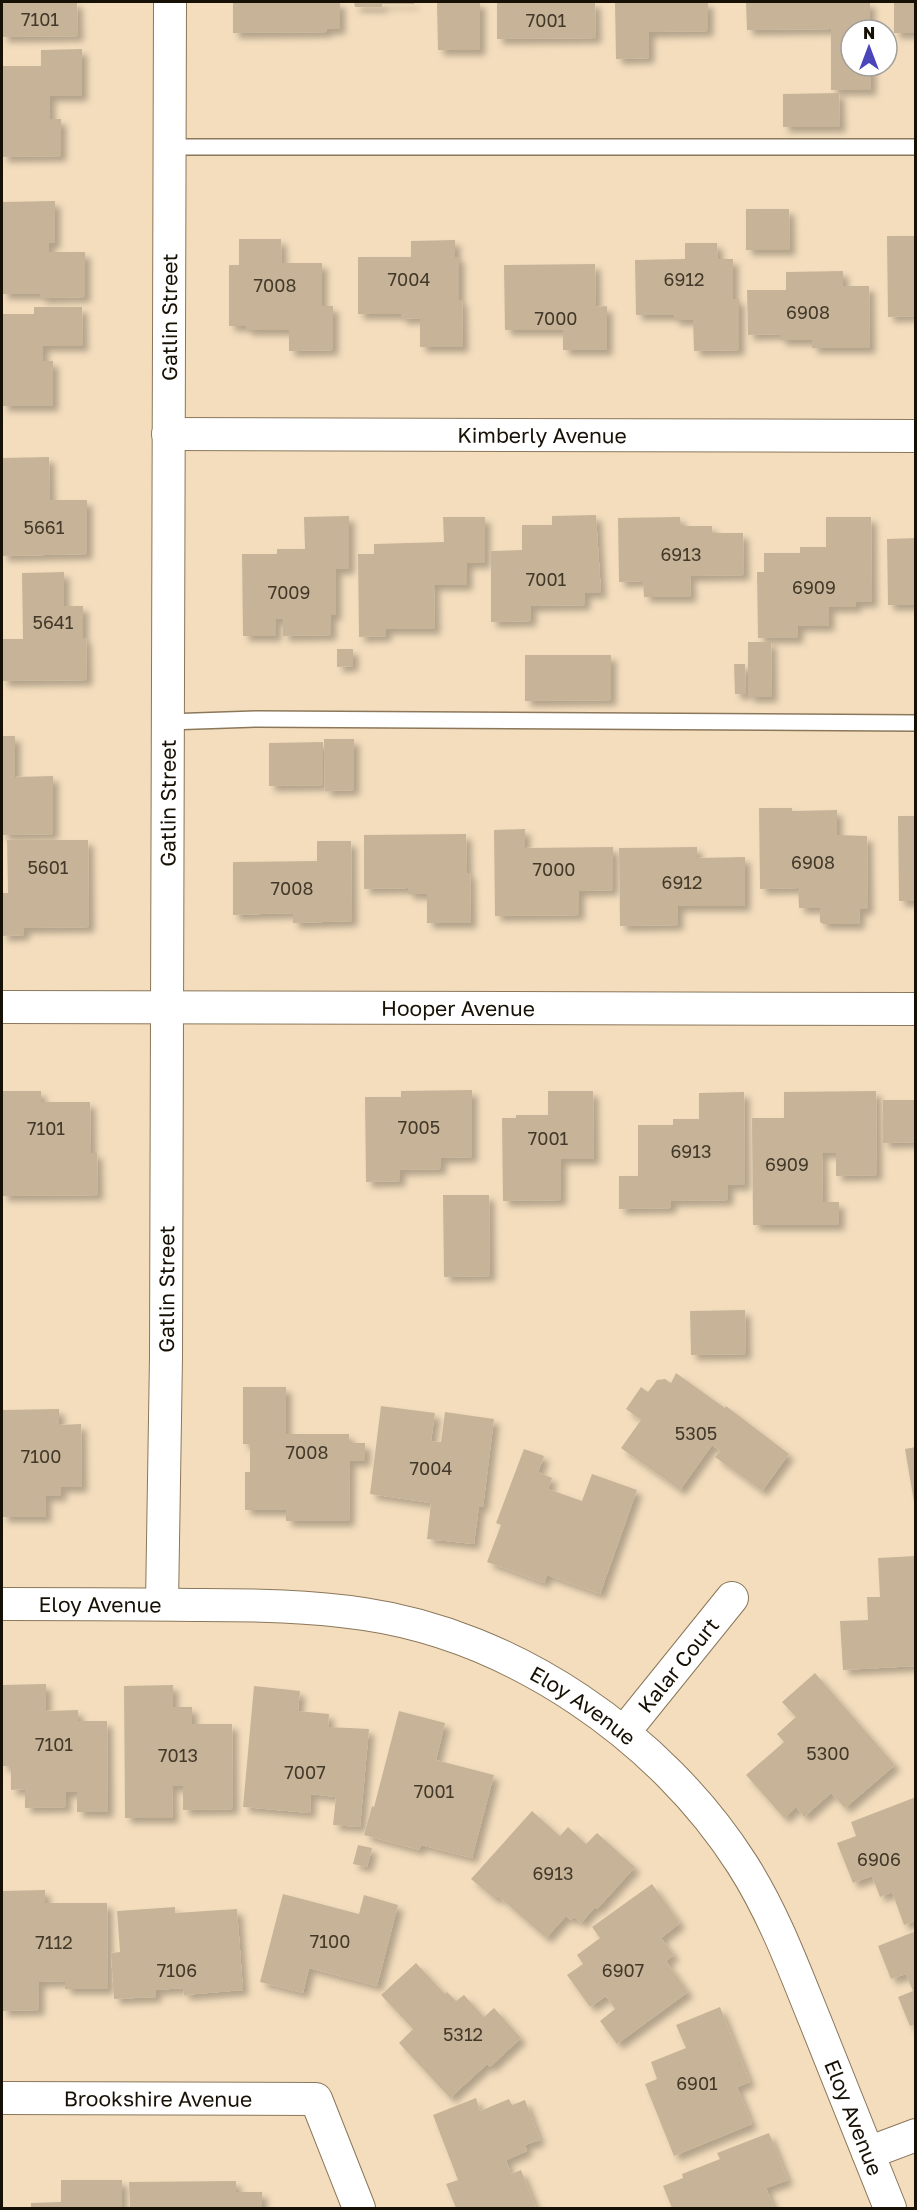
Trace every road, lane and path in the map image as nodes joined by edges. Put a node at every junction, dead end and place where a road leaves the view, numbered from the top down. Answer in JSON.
{"nodes":[{"id":1,"x":170,"y":2,"type":"edge"},
{"id":2,"x":169,"y":147,"type":"junction"},
{"id":3,"x":915,"y":147,"type":"edge"},
{"id":4,"x":168,"y":434,"type":"junction"},
{"id":5,"x":915,"y":436,"type":"edge"},
{"id":6,"x":167,"y":722,"type":"junction"},
{"id":7,"x":915,"y":723,"type":"edge"},
{"id":8,"x":2,"y":1007,"type":"edge"},
{"id":9,"x":167,"y":1007,"type":"junction"},
{"id":10,"x":915,"y":1010,"type":"edge"},
{"id":11,"x":732,"y":1598,"type":"dead end"},
{"id":12,"x":2,"y":1604,"type":"edge"},
{"id":13,"x":162,"y":1604,"type":"junction"},
{"id":14,"x":624,"y":1732,"type":"junction"},
{"id":15,"x":2,"y":2098,"type":"edge"},
{"id":16,"x":915,"y":2135,"type":"edge"},
{"id":17,"x":868,"y":2153,"type":"junction"},
{"id":18,"x":359,"y":2208,"type":"edge"},
{"id":19,"x":890,"y":2208,"type":"edge"}],
"edges":[{"from":1,"to":2,"type":"street","name":"Gatlin Street"},
{"from":2,"to":3,"type":"lane"},
{"from":2,"to":4,"type":"street","name":"Gatlin Street"},
{"from":4,"to":5,"type":"street","name":"Kimberly Avenue"},
{"from":4,"to":6,"type":"street","name":"Gatlin Street"},
{"from":6,"to":7,"type":"lane"},
{"from":6,"to":9,"type":"street","name":"Gatlin Street"},
{"from":8,"to":9,"type":"street","name":"Hooper Avenue"},
{"from":9,"to":10,"type":"street","name":"Hooper Avenue"},
{"from":9,"to":13,"type":"street","name":"Gatlin Street"},
{"from":11,"to":14,"type":"street","name":"Kalar Court"},
{"from":12,"to":13,"type":"street","name":"Eloy Avenue"},
{"from":13,"to":14,"type":"street","name":"Eloy Avenue"},
{"from":14,"to":17,"type":"street","name":"Eloy Avenue"},
{"from":15,"to":18,"type":"street","name":"Brookshire Avenue"},
{"from":16,"to":17,"type":"street"},
{"from":17,"to":19,"type":"street","name":"Eloy Avenue"}]}
